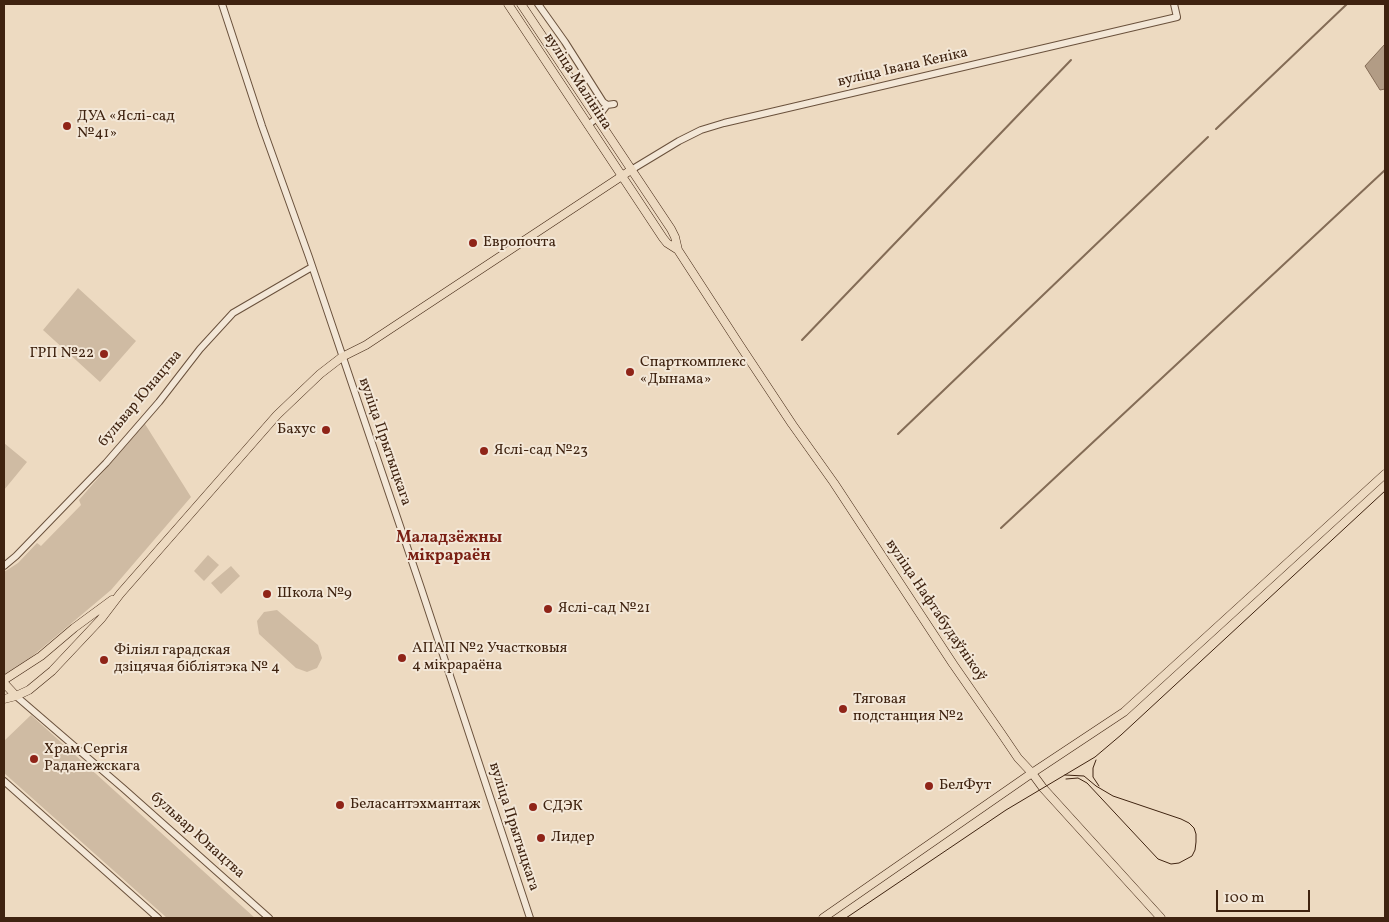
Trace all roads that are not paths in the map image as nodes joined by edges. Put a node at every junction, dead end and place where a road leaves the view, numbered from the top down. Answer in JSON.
{"nodes":[{"id":1,"x":222,"y":4,"type":"edge"},
{"id":2,"x":508,"y":4,"type":"edge"},
{"id":3,"x":521,"y":4,"type":"edge"},
{"id":4,"x":538,"y":4,"type":"edge"},
{"id":5,"x":1174,"y":4,"type":"edge"},
{"id":6,"x":597,"y":118,"type":"junction"},
{"id":7,"x":588,"y":125,"type":"junction"},
{"id":8,"x":631,"y":170,"type":"junction"},
{"id":9,"x":622,"y":176,"type":"junction"},
{"id":10,"x":678,"y":250,"type":"junction"},
{"id":11,"x":312,"y":266,"type":"junction"},
{"id":12,"x":342,"y":357,"type":"junction"},
{"id":13,"x":1385,"y":474,"type":"edge"},
{"id":14,"x":4,"y":566,"type":"edge"},
{"id":15,"x":120,"y":594,"type":"junction"},
{"id":16,"x":4,"y":682,"type":"edge"},
{"id":17,"x":16,"y":696,"type":"junction"},
{"id":18,"x":4,"y":699,"type":"edge"},
{"id":19,"x":1032,"y":773,"type":"junction"},
{"id":20,"x":4,"y":781,"type":"edge"},
{"id":21,"x":158,"y":918,"type":"edge"},
{"id":22,"x":268,"y":918,"type":"edge"},
{"id":23,"x":530,"y":918,"type":"edge"},
{"id":24,"x":823,"y":918,"type":"edge"},
{"id":25,"x":1161,"y":918,"type":"edge"}],
"edges":[{"from":1,"to":11,"type":"street","name":"вуліца Прытыцкага"},
{"from":2,"to":7,"type":"main road","name":"вуліца Малініна"},
{"from":3,"to":6,"type":"main road","name":"вуліца Малініна"},
{"from":4,"to":6,"type":"street","name":"вуліца Малініна"},
{"from":5,"to":8,"type":"street","name":"вуліца Івана Кеніка"},
{"from":6,"to":7,"type":"street"},
{"from":6,"to":8,"type":"main road","name":"вуліца Малініна"},
{"from":7,"to":9,"type":"main road","name":"вуліца Малініна"},
{"from":8,"to":9,"type":"main road"},
{"from":8,"to":10,"type":"main road","name":"вуліца Нафтабудаўнікоў"},
{"from":9,"to":10,"type":"main road","name":"вуліца Нафтабудаўнікоў"},
{"from":9,"to":12,"type":"main road"},
{"from":10,"to":19,"type":"main road","name":"вуліца Нафтабудаўнікоў"},
{"from":11,"to":12,"type":"street","name":"вуліца Прытыцкага"},
{"from":11,"to":14,"type":"street","name":"бульвар Юнацтва"},
{"from":12,"to":15,"type":"main road","name":"бульвар Юнацтва"},
{"from":12,"to":23,"type":"street","name":"вуліца Прытыцкага"},
{"from":13,"to":19,"type":"main road"},
{"from":15,"to":16,"type":"main road","name":"бульвар Юнацтва"},
{"from":15,"to":17,"type":"main road","name":"бульвар Юнацтва"},
{"from":16,"to":17,"type":"main road","name":"бульвар Юнацтва"},
{"from":17,"to":18,"type":"main road","name":"бульвар Юнацтва"},
{"from":17,"to":22,"type":"street","name":"бульвар Юнацтва"},
{"from":19,"to":24,"type":"main road"},
{"from":19,"to":25,"type":"main road","name":"вуліца Нафтабудаўнікоў"},
{"from":20,"to":21,"type":"street"}]}
